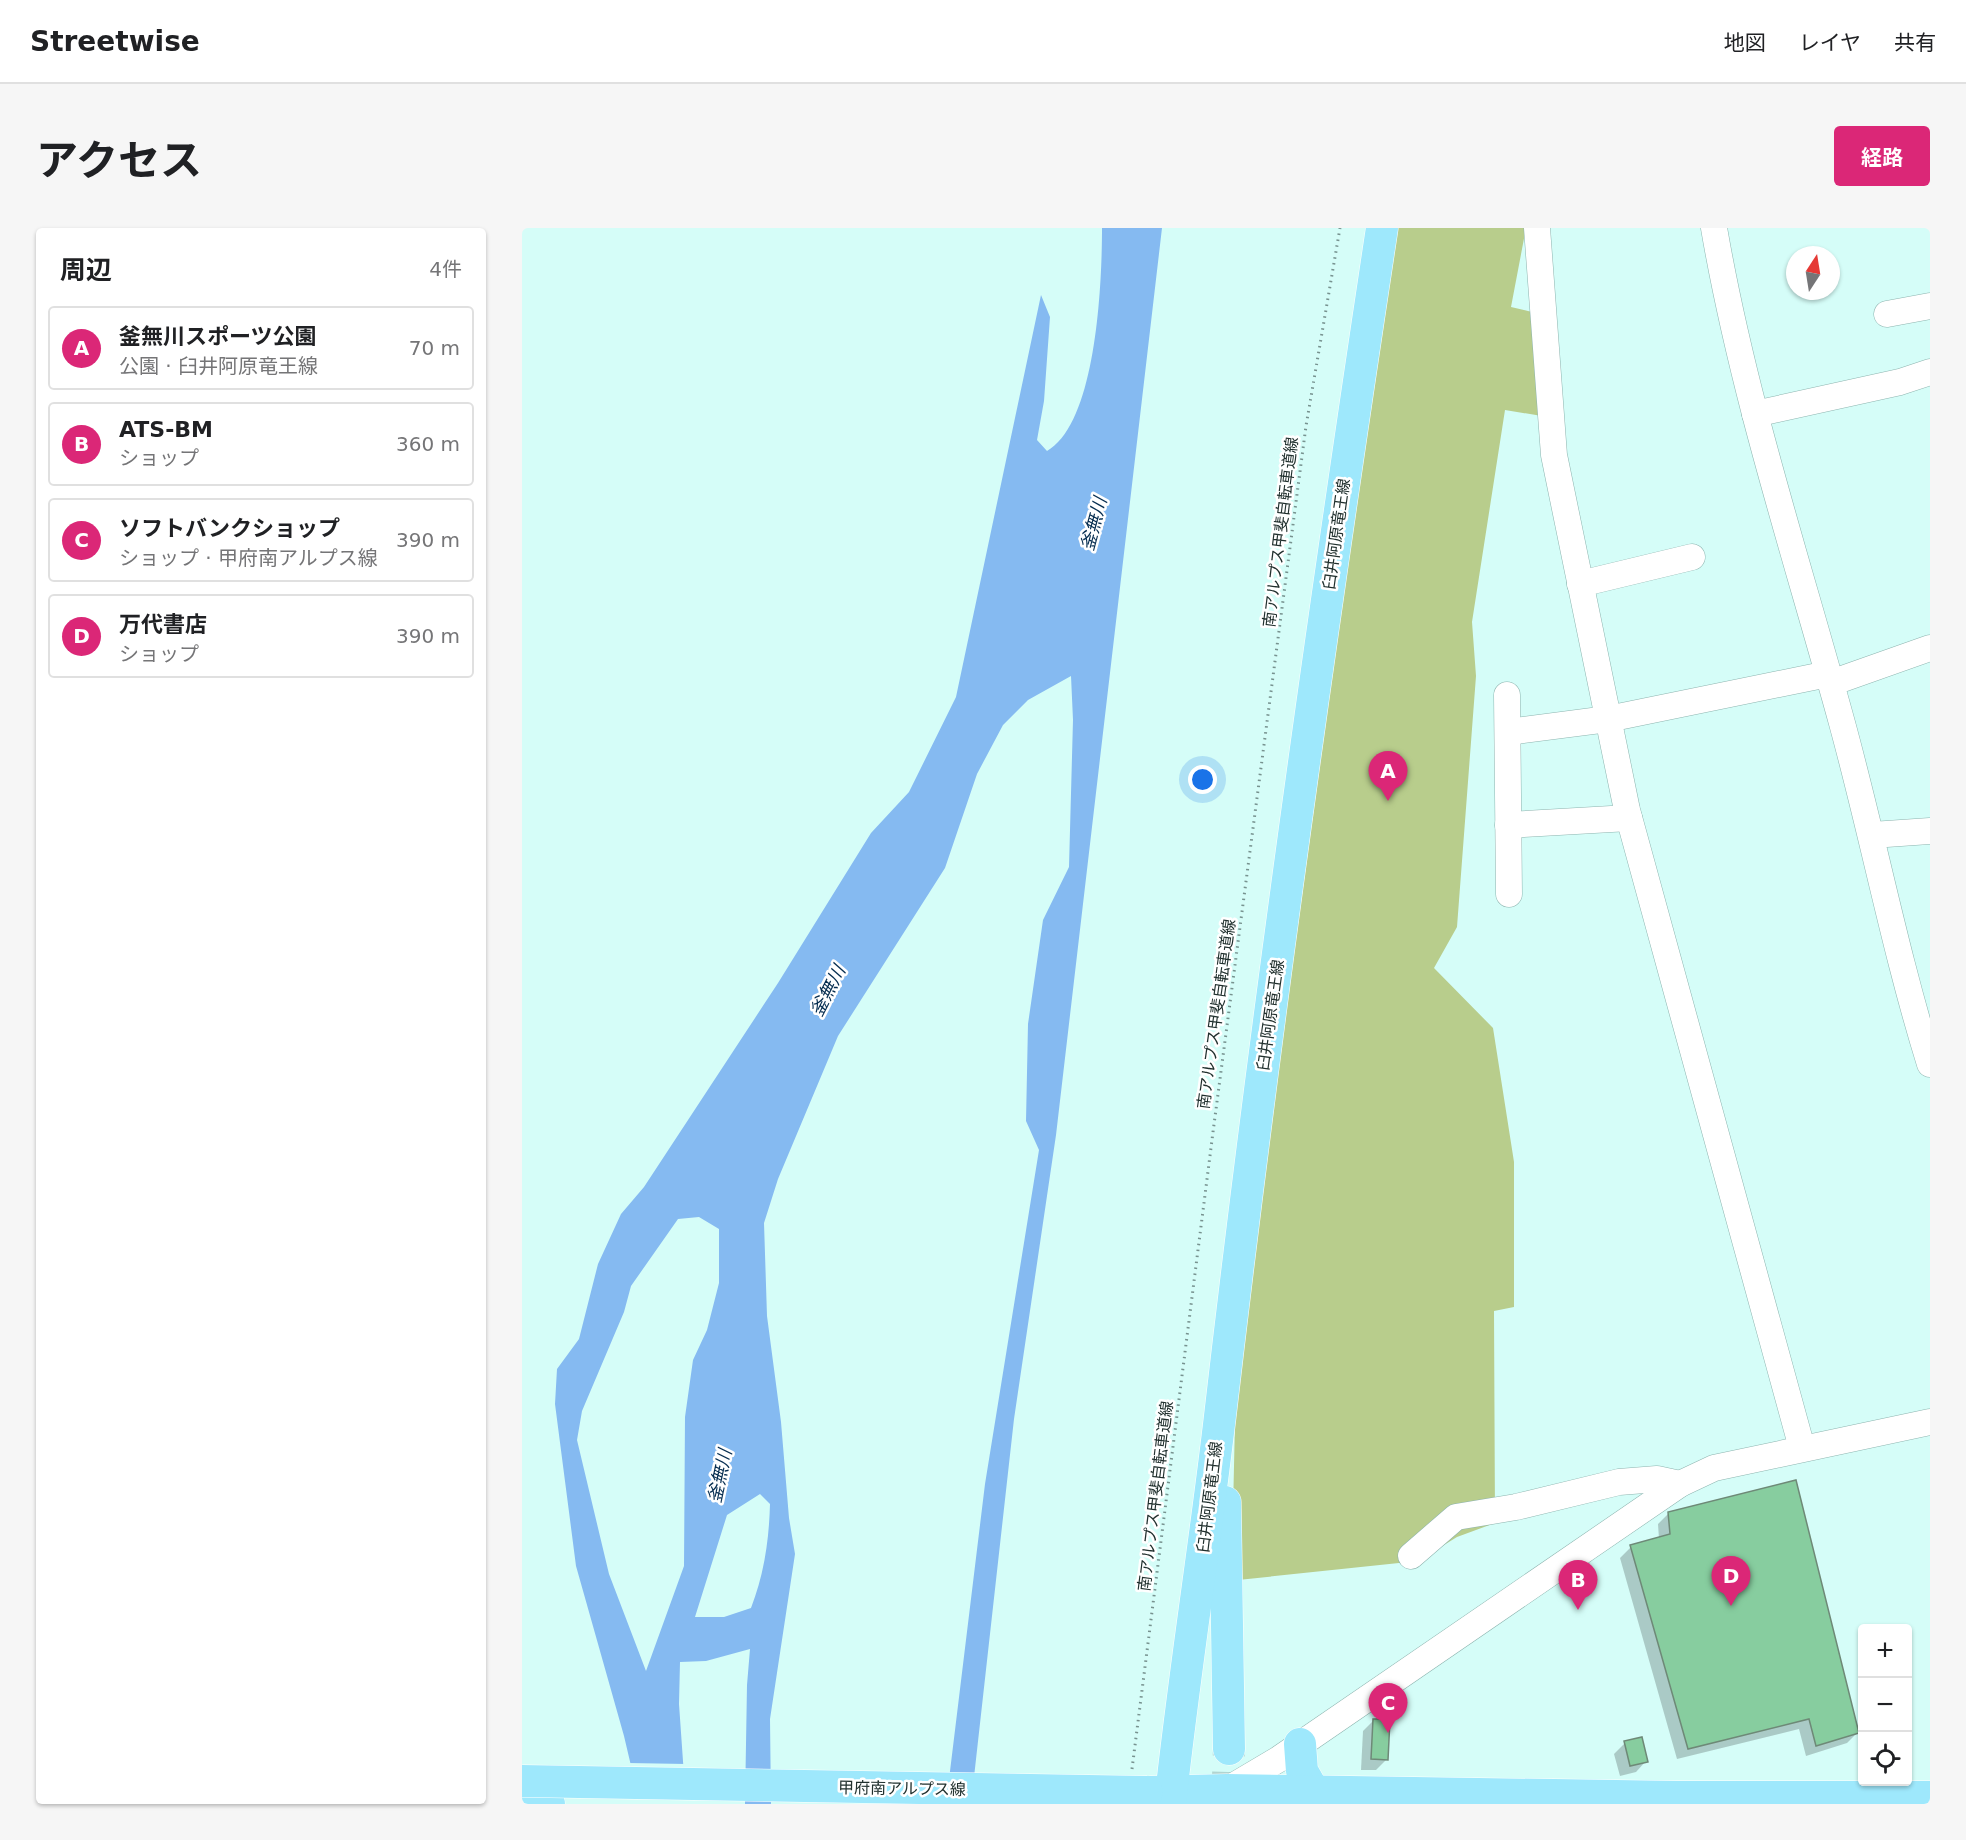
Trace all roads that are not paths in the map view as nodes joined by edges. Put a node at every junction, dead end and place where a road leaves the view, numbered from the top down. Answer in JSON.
{"nodes":[{"id":1,"x":1382,"y":228,"type":"edge"},
{"id":2,"x":1537,"y":228,"type":"edge"},
{"id":3,"x":1714,"y":228,"type":"edge"},
{"id":4,"x":1930,"y":306,"type":"edge"},
{"id":5,"x":1887,"y":314,"type":"dead end"},
{"id":6,"x":1930,"y":372,"type":"edge"},
{"id":7,"x":1755,"y":414,"type":"junction"},
{"id":8,"x":1692,"y":558,"type":"dead end"},
{"id":9,"x":1580,"y":584,"type":"junction"},
{"id":10,"x":1930,"y":648,"type":"edge"},
{"id":11,"x":1830,"y":679,"type":"junction"},
{"id":12,"x":1508,"y":695,"type":"dead end"},
{"id":13,"x":1608,"y":719,"type":"junction"},
{"id":14,"x":1508,"y":732,"type":"junction"},
{"id":15,"x":1629,"y":818,"type":"junction"},
{"id":16,"x":1508,"y":825,"type":"junction"},
{"id":17,"x":1930,"y":831,"type":"edge"},
{"id":18,"x":1872,"y":836,"type":"junction"},
{"id":19,"x":1509,"y":894,"type":"dead end"},
{"id":20,"x":1930,"y":1064,"type":"edge"},
{"id":21,"x":1220,"y":1417,"type":"junction"},
{"id":22,"x":1930,"y":1422,"type":"edge"},
{"id":23,"x":1802,"y":1448,"type":"junction"},
{"id":24,"x":1680,"y":1484,"type":"junction"},
{"id":25,"x":1411,"y":1556,"type":"dead end"},
{"id":26,"x":1300,"y":1744,"type":"junction"},
{"id":27,"x":1229,"y":1749,"type":"tunnel mouth"},
{"id":28,"x":522,"y":1781,"type":"edge"},
{"id":29,"x":1227,"y":1790,"type":"junction"},
{"id":30,"x":1314,"y":1792,"type":"junction"},
{"id":31,"x":1163,"y":1793,"type":"edge"},
{"id":32,"x":1930,"y":1797,"type":"edge"},
{"id":33,"x":522,"y":1803,"type":"edge"},
{"id":34,"x":549,"y":1804,"type":"edge"}],
"edges":[{"from":1,"to":21,"type":"main road","name":"臼井阿原竜王線"},
{"from":2,"to":9,"type":"street"},
{"from":3,"to":7,"type":"street"},
{"from":4,"to":5,"type":"street"},
{"from":6,"to":7,"type":"street"},
{"from":7,"to":11,"type":"street"},
{"from":8,"to":9,"type":"street"},
{"from":9,"to":13,"type":"street"},
{"from":10,"to":11,"type":"street"},
{"from":11,"to":13,"type":"street"},
{"from":11,"to":18,"type":"street"},
{"from":12,"to":14,"type":"street"},
{"from":13,"to":14,"type":"street"},
{"from":13,"to":15,"type":"street"},
{"from":14,"to":16,"type":"street"},
{"from":15,"to":16,"type":"street"},
{"from":15,"to":23,"type":"street"},
{"from":16,"to":19,"type":"street"},
{"from":17,"to":18,"type":"street"},
{"from":18,"to":20,"type":"street"},
{"from":21,"to":27,"type":"main road"},
{"from":21,"to":31,"type":"main road","name":"臼井阿原竜王線"},
{"from":22,"to":23,"type":"street"},
{"from":23,"to":24,"type":"street"},
{"from":24,"to":25,"type":"street"},
{"from":24,"to":26,"type":"street"},
{"from":26,"to":29,"type":"street"},
{"from":26,"to":30,"type":"main road"},
{"from":28,"to":31,"type":"main road","name":"甲府南アルプス線","bridge":true},
{"from":29,"to":30,"type":"main road","name":"甲府南アルプス線"},
{"from":29,"to":31,"type":"main road","name":"甲府南アルプス線"},
{"from":30,"to":32,"type":"main road","name":"甲府南アルプス線"},
{"from":33,"to":34,"type":"main road"}]}
